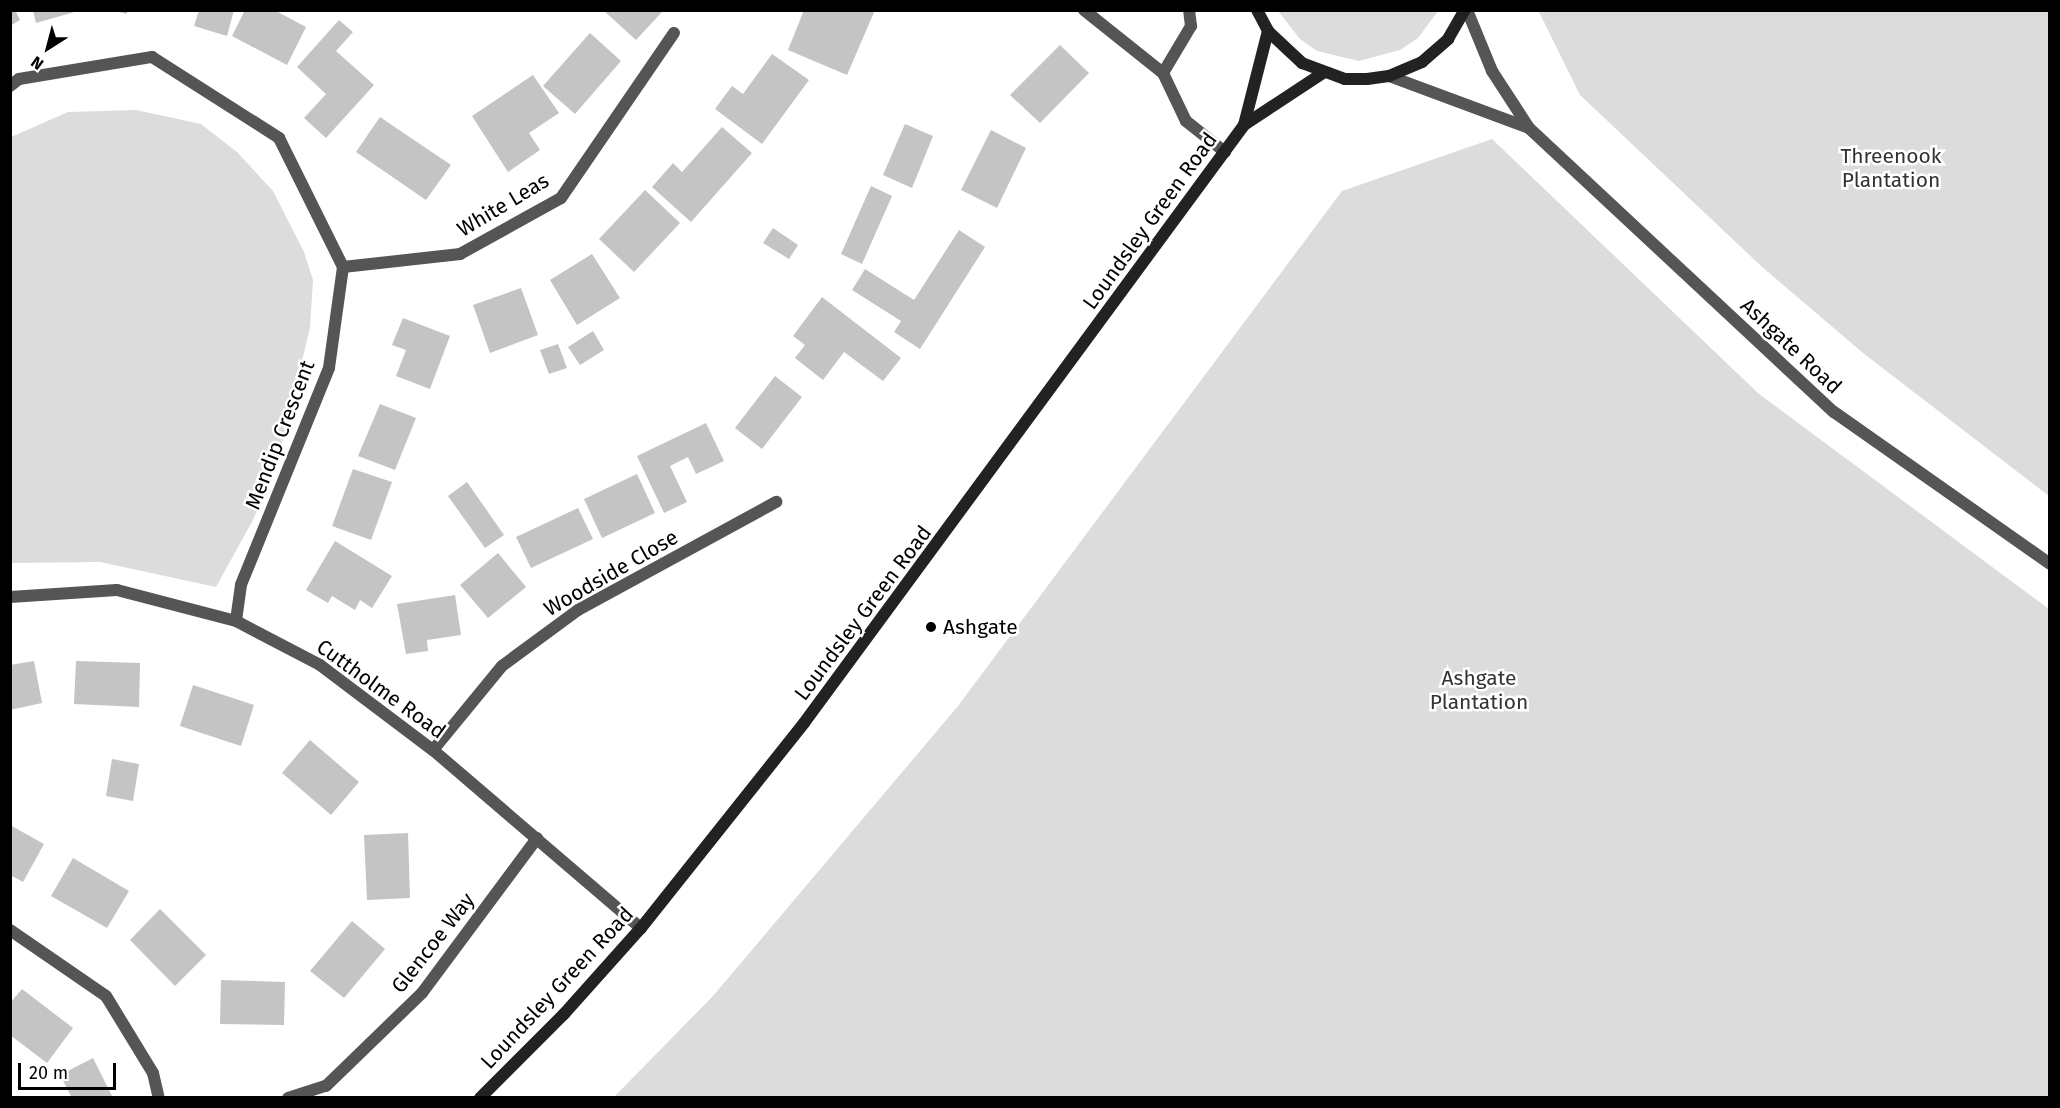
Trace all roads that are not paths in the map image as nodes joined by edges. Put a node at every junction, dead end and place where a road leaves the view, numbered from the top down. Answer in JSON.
{"nodes":[{"id":1,"x":1084,"y":10,"type":"edge"},
{"id":2,"x":1189,"y":10,"type":"edge"},
{"id":3,"x":1257,"y":10,"type":"edge"},
{"id":4,"x":1466,"y":10,"type":"edge"},
{"id":5,"x":1268,"y":31,"type":"junction"},
{"id":6,"x":674,"y":33,"type":"dead end"},
{"id":7,"x":1163,"y":73,"type":"junction"},
{"id":8,"x":1323,"y":73,"type":"junction"},
{"id":9,"x":1389,"y":76,"type":"junction"},
{"id":10,"x":10,"y":86,"type":"edge"},
{"id":11,"x":1244,"y":125,"type":"junction"},
{"id":12,"x":1529,"y":128,"type":"junction"},
{"id":13,"x":1225,"y":152,"type":"junction"},
{"id":14,"x":343,"y":267,"type":"junction"},
{"id":15,"x":776,"y":502,"type":"dead end"},
{"id":16,"x":2049,"y":564,"type":"edge"},
{"id":17,"x":10,"y":597,"type":"edge"},
{"id":18,"x":236,"y":621,"type":"junction"},
{"id":19,"x":433,"y":750,"type":"junction"},
{"id":20,"x":537,"y":838,"type":"junction"},
{"id":21,"x":642,"y":928,"type":"junction"},
{"id":22,"x":10,"y":930,"type":"edge"},
{"id":23,"x":159,"y":1098,"type":"edge"},
{"id":24,"x":288,"y":1098,"type":"edge"},
{"id":25,"x":480,"y":1098,"type":"edge"}],
"edges":[{"from":1,"to":7,"type":"street"},
{"from":2,"to":7,"type":"street"},
{"from":3,"to":5,"type":"main road"},
{"from":4,"to":9,"type":"main road"},
{"from":4,"to":12,"type":"street","name":"Ashgate Road"},
{"from":5,"to":8,"type":"main road"},
{"from":5,"to":11,"type":"main road","name":"Loundsley Green Road"},
{"from":6,"to":14,"type":"street","name":"White Leas"},
{"from":7,"to":13,"type":"street"},
{"from":8,"to":9,"type":"main road"},
{"from":8,"to":11,"type":"main road","name":"Loundsley Green Road"},
{"from":9,"to":12,"type":"street","name":"Ashgate Road"},
{"from":10,"to":14,"type":"street"},
{"from":11,"to":13,"type":"main road","name":"Loundsley Green Road"},
{"from":12,"to":16,"type":"street","name":"Ashgate Road"},
{"from":13,"to":21,"type":"main road","name":"Loundsley Green Road"},
{"from":14,"to":18,"type":"street","name":"Mendip Crescent"},
{"from":15,"to":19,"type":"street","name":"Woodside Close"},
{"from":17,"to":18,"type":"street","name":"Cuttholme Road"},
{"from":18,"to":19,"type":"street","name":"Cuttholme Road"},
{"from":19,"to":20,"type":"street","name":"Cuttholme Road"},
{"from":20,"to":21,"type":"street","name":"Cuttholme Road"},
{"from":20,"to":24,"type":"street","name":"Glencoe Way"},
{"from":21,"to":25,"type":"main road","name":"Loundsley Green Road"},
{"from":22,"to":23,"type":"street"}]}
